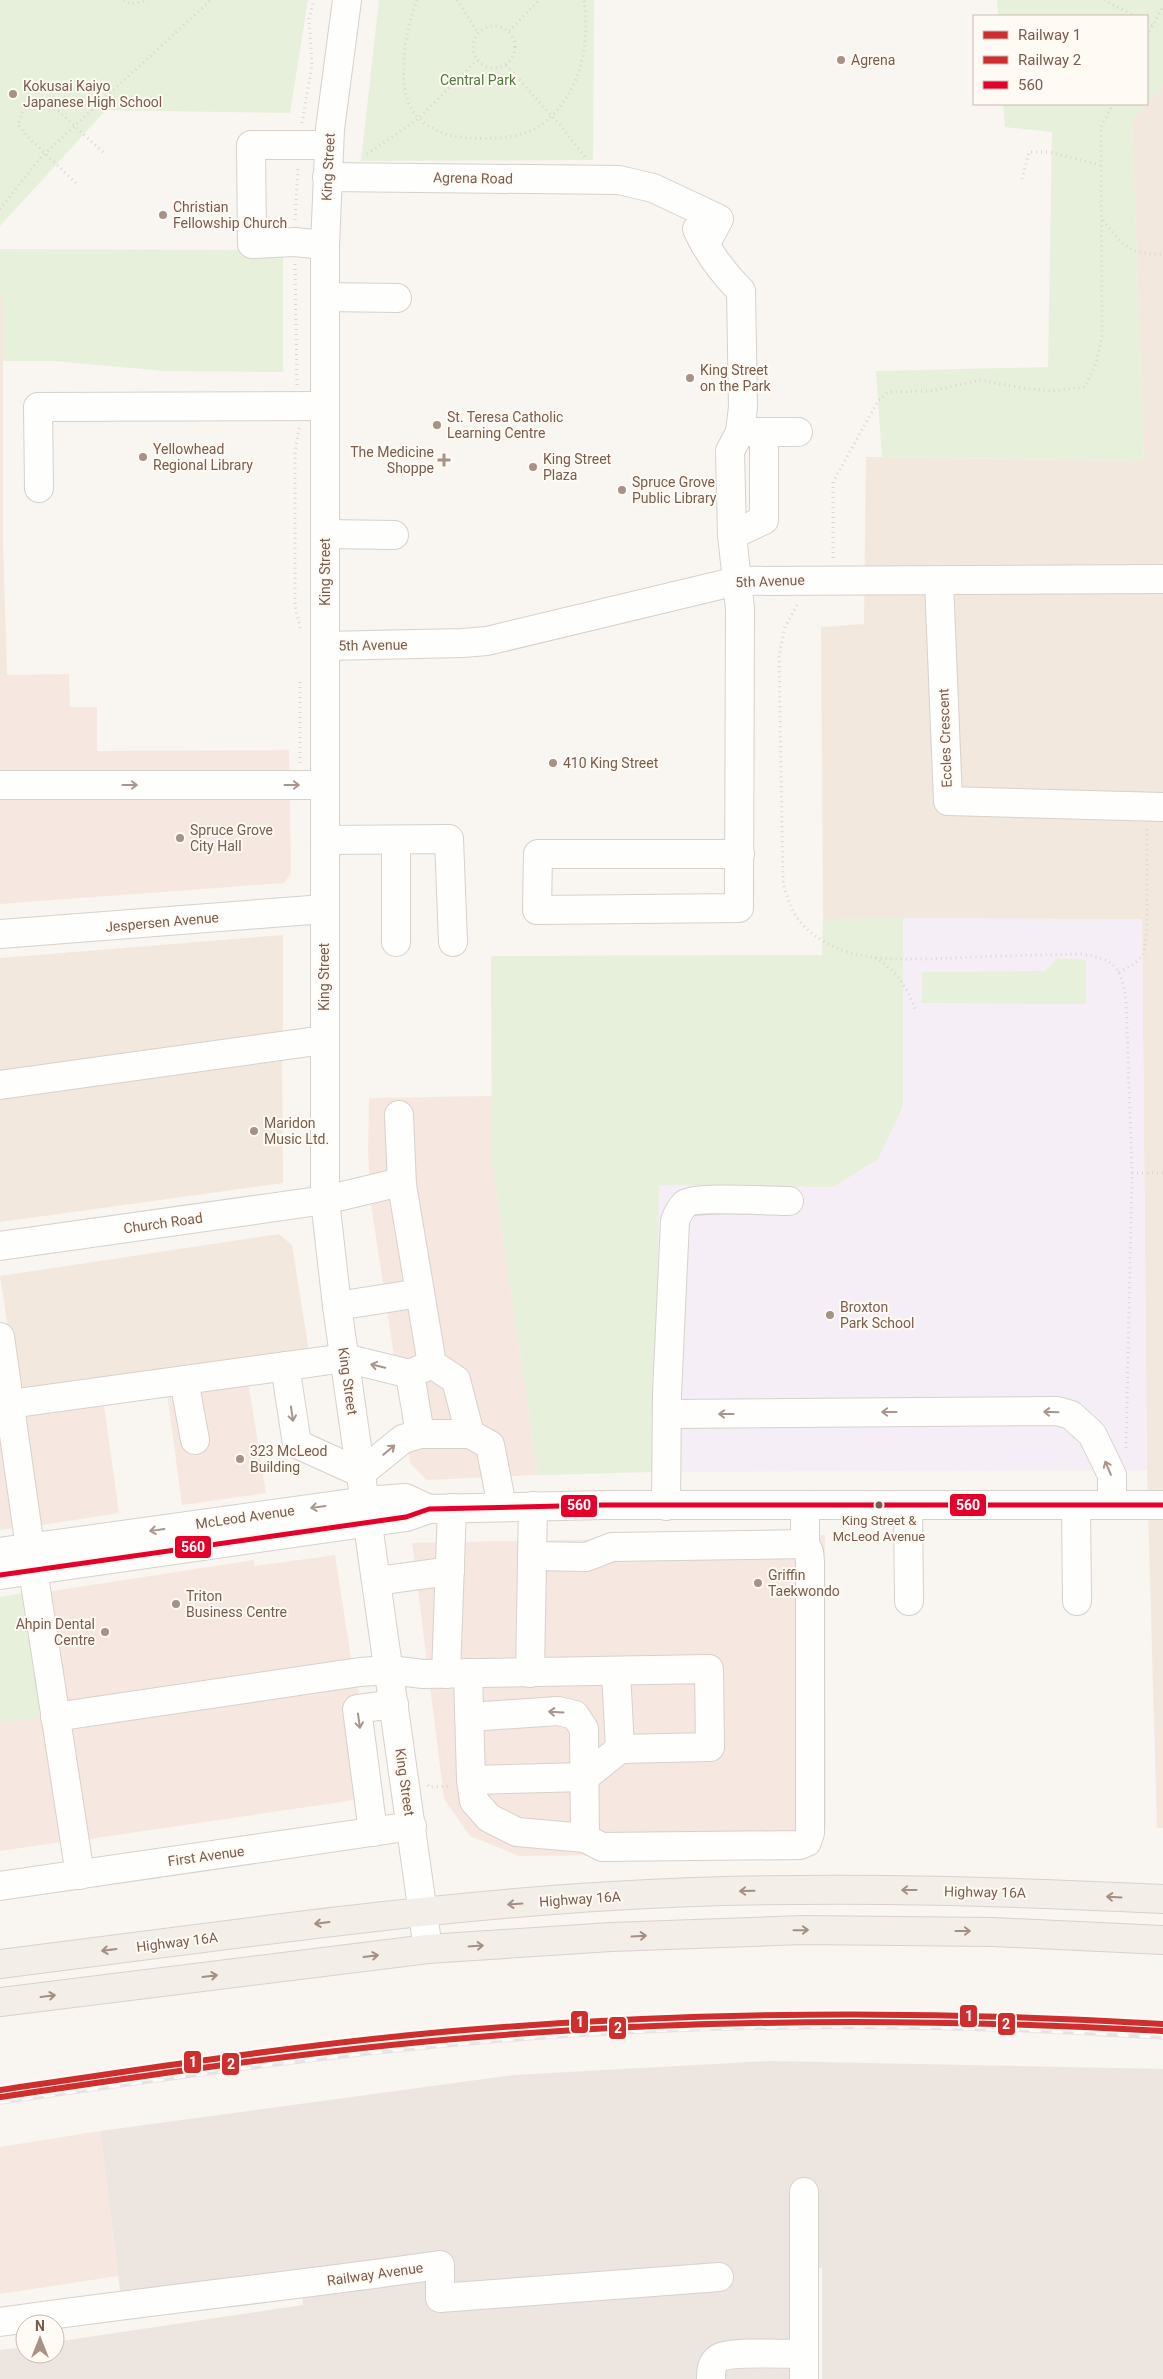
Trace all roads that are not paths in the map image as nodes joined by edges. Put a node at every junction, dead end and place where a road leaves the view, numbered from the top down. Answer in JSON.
{"nodes":[{"id":1,"x":347,"y":0,"type":"edge"},
{"id":2,"x":329,"y":145,"type":"junction"},
{"id":3,"x":327,"y":177,"type":"junction"},
{"id":4,"x":325,"y":245,"type":"junction"},
{"id":5,"x":325,"y":297,"type":"junction"},
{"id":6,"x":397,"y":298,"type":"dead end"},
{"id":7,"x":312,"y":406,"type":"junction"},
{"id":8,"x":740,"y":432,"type":"junction"},
{"id":9,"x":798,"y":432,"type":"dead end"},
{"id":10,"x":764,"y":445,"type":"dead end"},
{"id":11,"x":40,"y":488,"type":"dead end"},
{"id":12,"x":325,"y":534,"type":"junction"},
{"id":13,"x":394,"y":534,"type":"dead end"},
{"id":14,"x":732,"y":535,"type":"junction"},
{"id":15,"x":1163,"y":579,"type":"edge"},
{"id":16,"x":737,"y":581,"type":"junction"},
{"id":17,"x":939,"y":581,"type":"junction"},
{"id":18,"x":313,"y":642,"type":"junction"},
{"id":19,"x":0,"y":785,"type":"edge"},
{"id":20,"x":313,"y":785,"type":"junction"},
{"id":21,"x":1155,"y":806,"type":"edge"},
{"id":22,"x":325,"y":840,"type":"junction"},
{"id":23,"x":396,"y":840,"type":"junction"},
{"id":24,"x":740,"y":854,"type":"junction"},
{"id":25,"x":324,"y":909,"type":"junction"},
{"id":26,"x":0,"y":934,"type":"edge"},
{"id":27,"x":396,"y":942,"type":"dead end"},
{"id":28,"x":453,"y":942,"type":"dead end"},
{"id":29,"x":324,"y":1040,"type":"junction"},
{"id":30,"x":0,"y":1086,"type":"edge"},
{"id":31,"x":399,"y":1115,"type":"dead end"},
{"id":32,"x":401,"y":1182,"type":"junction"},
{"id":33,"x":325,"y":1200,"type":"junction"},
{"id":34,"x":789,"y":1201,"type":"dead end"},
{"id":35,"x":0,"y":1246,"type":"edge"},
{"id":36,"x":420,"y":1293,"type":"junction"},
{"id":37,"x":337,"y":1306,"type":"junction"},
{"id":38,"x":0,"y":1337,"type":"edge"},
{"id":39,"x":345,"y":1358,"type":"junction"},
{"id":40,"x":285,"y":1366,"type":"junction"},
{"id":41,"x":421,"y":1369,"type":"junction"},
{"id":42,"x":184,"y":1380,"type":"junction"},
{"id":43,"x":10,"y":1404,"type":"junction"},
{"id":44,"x":667,"y":1414,"type":"junction"},
{"id":45,"x":420,"y":1434,"type":"junction"},
{"id":46,"x":470,"y":1434,"type":"junction"},
{"id":47,"x":194,"y":1440,"type":"dead end"},
{"id":48,"x":362,"y":1473,"type":"junction"},
{"id":49,"x":908,"y":1504,"type":"junction"},
{"id":50,"x":805,"y":1505,"type":"junction"},
{"id":51,"x":1076,"y":1505,"type":"junction"},
{"id":52,"x":1112,"y":1505,"type":"junction"},
{"id":53,"x":1163,"y":1505,"type":"edge"},
{"id":54,"x":502,"y":1506,"type":"junction"},
{"id":55,"x":533,"y":1506,"type":"junction"},
{"id":56,"x":666,"y":1506,"type":"junction"},
{"id":57,"x":441,"y":1508,"type":"junction"},
{"id":58,"x":367,"y":1512,"type":"junction"},
{"id":59,"x":805,"y":1544,"type":"junction"},
{"id":60,"x":0,"y":1552,"type":"edge"},
{"id":61,"x":533,"y":1556,"type":"junction"},
{"id":62,"x":32,"y":1559,"type":"junction"},
{"id":63,"x":450,"y":1571,"type":"junction"},
{"id":64,"x":0,"y":1575,"type":"edge"},
{"id":65,"x":377,"y":1581,"type":"junction"},
{"id":66,"x":909,"y":1601,"type":"dead end"},
{"id":67,"x":1077,"y":1601,"type":"dead end"},
{"id":68,"x":390,"y":1670,"type":"junction"},
{"id":69,"x":616,"y":1671,"type":"junction"},
{"id":70,"x":530,"y":1673,"type":"junction"},
{"id":71,"x":457,"y":1674,"type":"junction"},
{"id":72,"x":394,"y":1704,"type":"junction"},
{"id":73,"x":469,"y":1716,"type":"junction"},
{"id":74,"x":55,"y":1717,"type":"junction"},
{"id":75,"x":620,"y":1749,"type":"junction"},
{"id":76,"x":585,"y":1777,"type":"junction"},
{"id":77,"x":471,"y":1780,"type":"junction"},
{"id":78,"x":412,"y":1826,"type":"junction"},
{"id":79,"x":374,"y":1832,"type":"junction"},
{"id":80,"x":585,"y":1838,"type":"junction"},
{"id":81,"x":80,"y":1875,"type":"junction"},
{"id":82,"x":0,"y":1886,"type":"edge"},
{"id":83,"x":1163,"y":1899,"type":"edge"},
{"id":84,"x":423,"y":1911,"type":"junction"},
{"id":85,"x":1163,"y":1940,"type":"edge"},
{"id":86,"x":428,"y":1949,"type":"junction"},
{"id":87,"x":0,"y":1964,"type":"edge"},
{"id":88,"x":0,"y":2002,"type":"edge"},
{"id":89,"x":804,"y":2192,"type":"dead end"},
{"id":90,"x":719,"y":2277,"type":"dead end"},
{"id":91,"x":0,"y":2322,"type":"edge"},
{"id":92,"x":804,"y":2367,"type":"edge"},
{"id":93,"x":711,"y":2379,"type":"edge"}],
"edges":[{"from":1,"to":2,"type":"street","name":"King Street"},
{"from":2,"to":3,"type":"street","name":"King Street"},
{"from":2,"to":4,"type":"street"},
{"from":3,"to":4,"type":"street","name":"King Street"},
{"from":3,"to":8,"type":"street","name":"Agrena Road"},
{"from":4,"to":5,"type":"street","name":"King Street"},
{"from":5,"to":6,"type":"street"},
{"from":5,"to":7,"type":"street","name":"King Street"},
{"from":7,"to":11,"type":"street"},
{"from":7,"to":12,"type":"street","name":"King Street"},
{"from":8,"to":9,"type":"street"},
{"from":8,"to":14,"type":"street"},
{"from":10,"to":14,"type":"street"},
{"from":12,"to":13,"type":"street"},
{"from":12,"to":18,"type":"street","name":"King Street"},
{"from":14,"to":16,"type":"street"},
{"from":15,"to":17,"type":"street","name":"5th Avenue"},
{"from":16,"to":17,"type":"street","name":"5th Avenue"},
{"from":16,"to":18,"type":"street","name":"5th Avenue"},
{"from":16,"to":24,"type":"street"},
{"from":17,"to":21,"type":"street","name":"Eccles Crescent"},
{"from":18,"to":20,"type":"street","name":"King Street"},
{"from":19,"to":20,"type":"street","one_way":true},
{"from":20,"to":22,"type":"street","name":"King Street"},
{"from":22,"to":23,"type":"street"},
{"from":22,"to":25,"type":"street","name":"King Street"},
{"from":23,"to":27,"type":"street"},
{"from":23,"to":28,"type":"street"},
{"from":24,"to":24,"type":"street"},
{"from":25,"to":26,"type":"street","name":"Jespersen Avenue"},
{"from":25,"to":29,"type":"street","name":"King Street"},
{"from":29,"to":30,"type":"street"},
{"from":29,"to":33,"type":"street","name":"King Street"},
{"from":31,"to":32,"type":"street"},
{"from":32,"to":33,"type":"street","name":"Church Road"},
{"from":32,"to":36,"type":"street"},
{"from":33,"to":35,"type":"street","name":"Church Road"},
{"from":33,"to":37,"type":"street","name":"King Street"},
{"from":34,"to":44,"type":"street"},
{"from":36,"to":37,"type":"street"},
{"from":36,"to":41,"type":"street"},
{"from":37,"to":39,"type":"street","name":"King Street"},
{"from":38,"to":43,"type":"street"},
{"from":39,"to":40,"type":"street"},
{"from":41,"to":39,"type":"street","one_way":true},
{"from":39,"to":48,"type":"street","name":"King Street"},
{"from":40,"to":42,"type":"street"},
{"from":40,"to":48,"type":"street","one_way":true},
{"from":41,"to":45,"type":"street"},
{"from":41,"to":46,"type":"street"},
{"from":42,"to":43,"type":"street"},
{"from":42,"to":47,"type":"street"},
{"from":43,"to":62,"type":"street"},
{"from":52,"to":44,"type":"street","one_way":true},
{"from":44,"to":56,"type":"street"},
{"from":45,"to":46,"type":"street"},
{"from":48,"to":45,"type":"street","one_way":true},
{"from":46,"to":54,"type":"street"},
{"from":48,"to":58,"type":"street","name":"King Street"},
{"from":49,"to":50,"type":"street","name":"McLeod Avenue"},
{"from":49,"to":51,"type":"street","name":"McLeod Avenue"},
{"from":49,"to":66,"type":"street"},
{"from":50,"to":56,"type":"street","name":"McLeod Avenue"},
{"from":50,"to":59,"type":"street"},
{"from":51,"to":52,"type":"street","name":"McLeod Avenue"},
{"from":51,"to":67,"type":"street"},
{"from":52,"to":53,"type":"street","name":"McLeod Avenue"},
{"from":54,"to":55,"type":"street","name":"McLeod Avenue"},
{"from":54,"to":57,"type":"street","name":"McLeod Avenue"},
{"from":55,"to":56,"type":"street","name":"McLeod Avenue"},
{"from":55,"to":61,"type":"street"},
{"from":57,"to":58,"type":"street","name":"McLeod Avenue"},
{"from":57,"to":63,"type":"street"},
{"from":58,"to":62,"type":"street","name":"McLeod Avenue"},
{"from":58,"to":65,"type":"street","name":"King Street"},
{"from":59,"to":61,"type":"street"},
{"from":59,"to":80,"type":"street"},
{"from":60,"to":62,"type":"street","name":"McLeod Avenue"},
{"from":61,"to":70,"type":"street"},
{"from":62,"to":64,"type":"street","name":"McLeod Avenue"},
{"from":62,"to":74,"type":"street"},
{"from":63,"to":65,"type":"street"},
{"from":63,"to":71,"type":"street"},
{"from":65,"to":68,"type":"street","name":"King Street"},
{"from":68,"to":71,"type":"street"},
{"from":68,"to":72,"type":"street","name":"King Street"},
{"from":68,"to":74,"type":"street"},
{"from":69,"to":70,"type":"street"},
{"from":69,"to":75,"type":"street"},
{"from":69,"to":75,"type":"street"},
{"from":70,"to":71,"type":"street"},
{"from":71,"to":73,"type":"street"},
{"from":72,"to":78,"type":"street","name":"King Street"},
{"from":72,"to":79,"type":"street","one_way":true},
{"from":76,"to":73,"type":"street","one_way":true},
{"from":73,"to":77,"type":"street"},
{"from":74,"to":81,"type":"street"},
{"from":75,"to":76,"type":"street"},
{"from":76,"to":77,"type":"street"},
{"from":76,"to":80,"type":"street"},
{"from":77,"to":80,"type":"street"},
{"from":78,"to":79,"type":"street","name":"First Avenue"},
{"from":78,"to":84,"type":"street","name":"King Street"},
{"from":79,"to":81,"type":"street","name":"First Avenue"},
{"from":81,"to":82,"type":"street","name":"First Avenue"},
{"from":83,"to":84,"type":"main road","name":"Highway 16A","one_way":true},
{"from":84,"to":86,"type":"street","name":"King Street"},
{"from":84,"to":87,"type":"main road","name":"Highway 16A","one_way":true},
{"from":86,"to":85,"type":"main road","one_way":true},
{"from":88,"to":86,"type":"main road","one_way":true},
{"from":89,"to":92,"type":"street"},
{"from":90,"to":91,"type":"street","name":"Railway Avenue"},
{"from":92,"to":93,"type":"street"}]}
